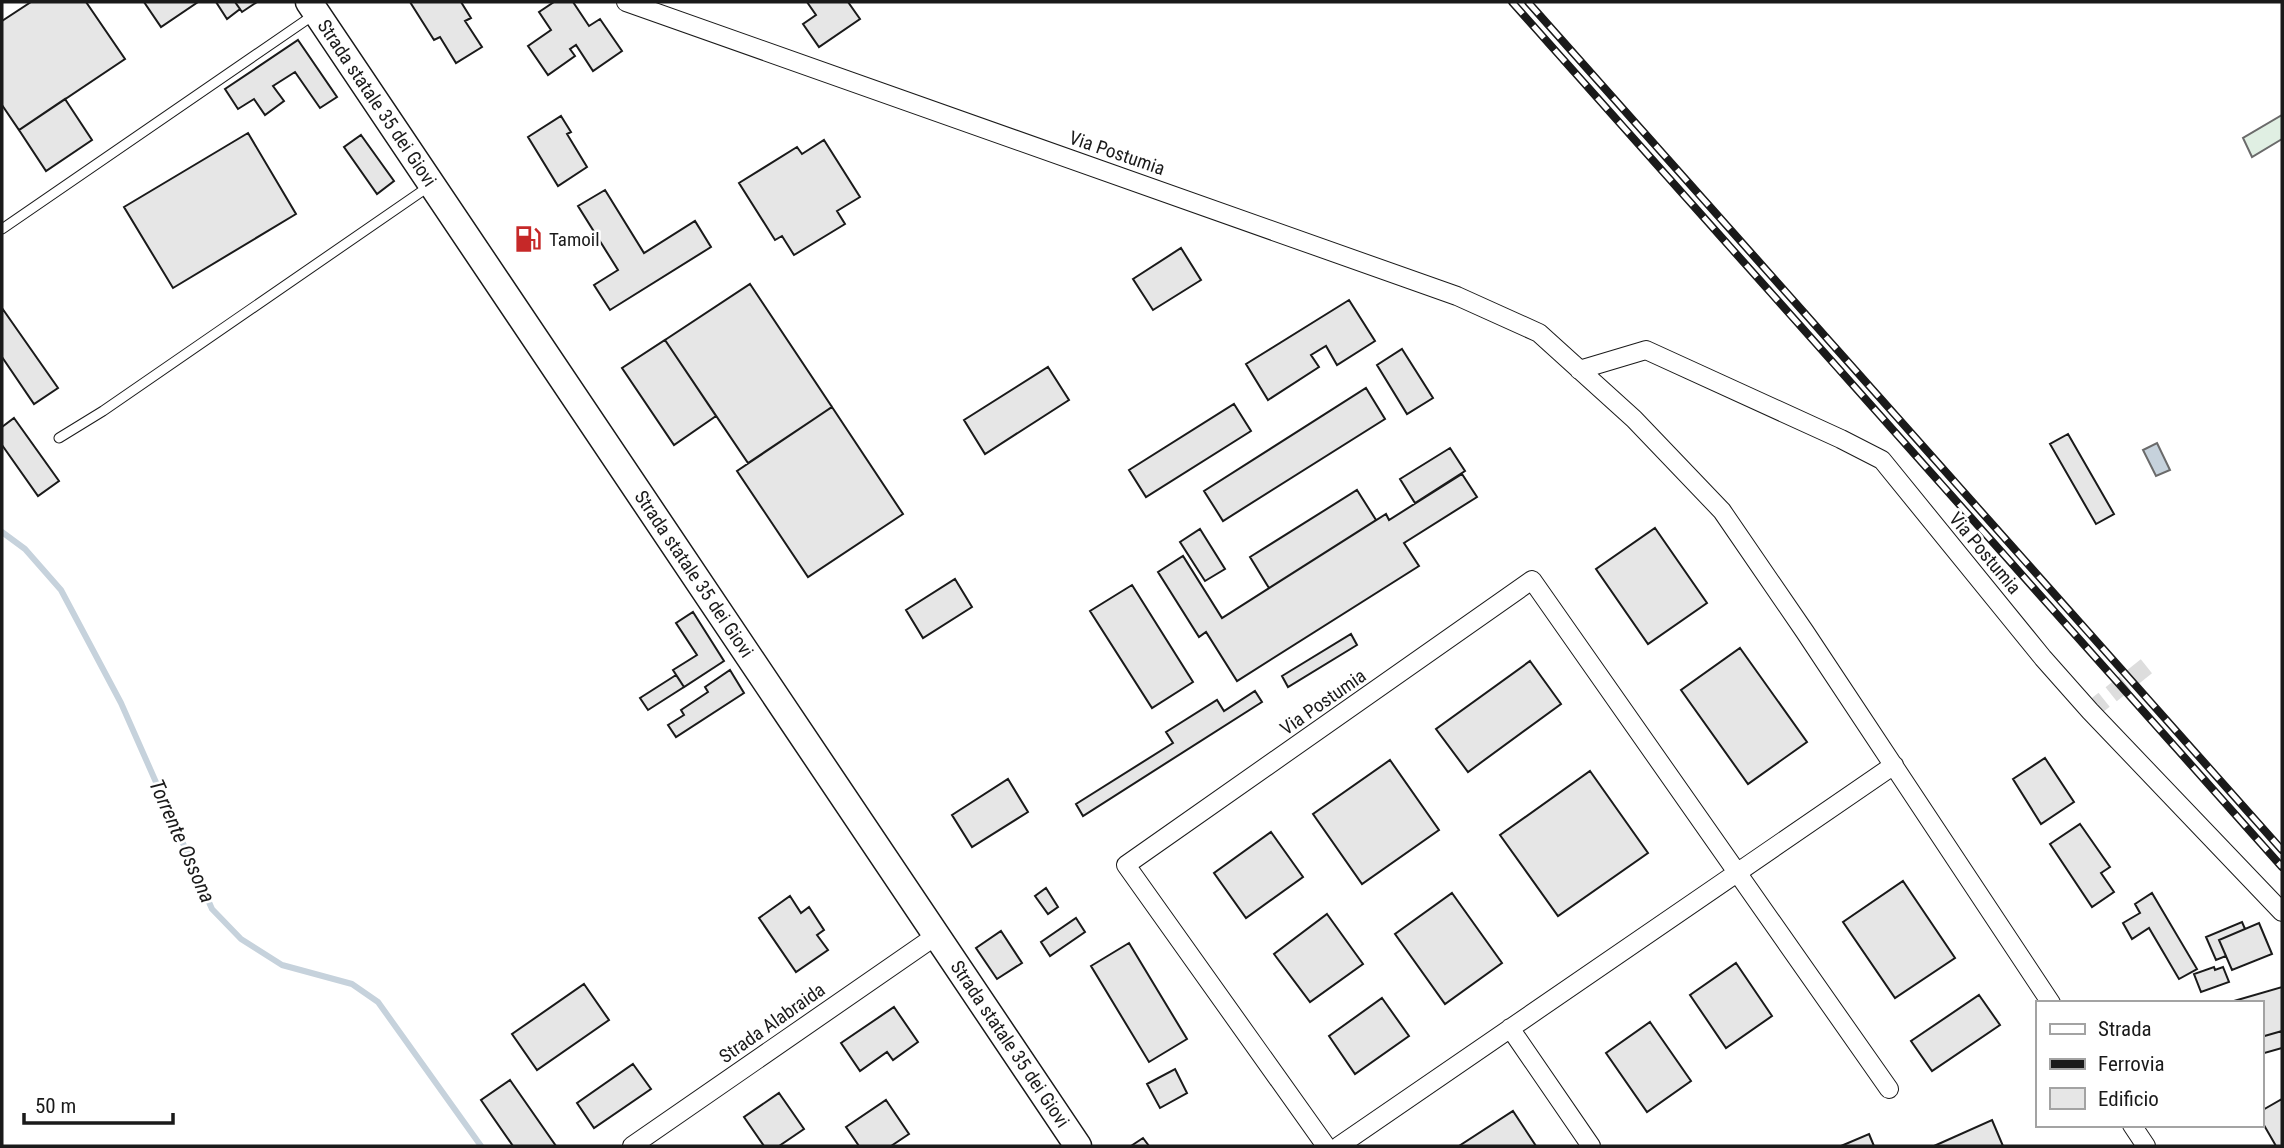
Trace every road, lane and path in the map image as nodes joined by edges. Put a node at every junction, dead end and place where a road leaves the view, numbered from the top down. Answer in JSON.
{"nodes":[{"id":1,"x":626,"y":2,"type":"edge"},
{"id":2,"x":313,"y":7,"type":"edge"},
{"id":3,"x":432,"y":184,"type":"junction"},
{"id":4,"x":2,"y":229,"type":"edge"},
{"id":5,"x":1579,"y":370,"type":"junction"},
{"id":6,"x":59,"y":438,"type":"dead end"},
{"id":7,"x":1894,"y":765,"type":"junction"},
{"id":8,"x":1738,"y":873,"type":"junction"},
{"id":9,"x":2282,"y":912,"type":"edge"},
{"id":10,"x":937,"y":935,"type":"junction"},
{"id":11,"x":2050,"y":1001,"type":"edge"},
{"id":12,"x":1510,"y":1028,"type":"junction"},
{"id":13,"x":1889,"y":1089,"type":"dead end"},
{"id":14,"x":2133,"y":1127,"type":"edge"},
{"id":15,"x":632,"y":1146,"type":"edge"},
{"id":16,"x":1077,"y":1146,"type":"edge"},
{"id":17,"x":1326,"y":1146,"type":"edge"},
{"id":18,"x":1339,"y":1146,"type":"edge"},
{"id":19,"x":1591,"y":1146,"type":"edge"},
{"id":20,"x":2146,"y":1146,"type":"edge"}],
"edges":[{"from":1,"to":5,"type":"street","name":"Via Postumia"},
{"from":2,"to":3,"type":"main road","name":"Strada statale 35 dei Giovi"},
{"from":2,"to":4,"type":"lane"},
{"from":3,"to":6,"type":"lane"},
{"from":3,"to":10,"type":"main road","name":"Strada statale 35 dei Giovi"},
{"from":5,"to":7,"type":"street","name":"Via Postumia"},
{"from":5,"to":9,"type":"street","name":"Via Postumia"},
{"from":7,"to":8,"type":"street"},
{"from":7,"to":11,"type":"street","name":"Via Postumia"},
{"from":8,"to":12,"type":"street"},
{"from":8,"to":13,"type":"street","name":"Via Postumia"},
{"from":8,"to":17,"type":"street","name":"Via Postumia"},
{"from":10,"to":15,"type":"street","name":"Strada Alabraida"},
{"from":10,"to":16,"type":"main road","name":"Strada statale 35 dei Giovi"},
{"from":12,"to":18,"type":"street"},
{"from":12,"to":19,"type":"street"},
{"from":14,"to":20,"type":"street"}]}
